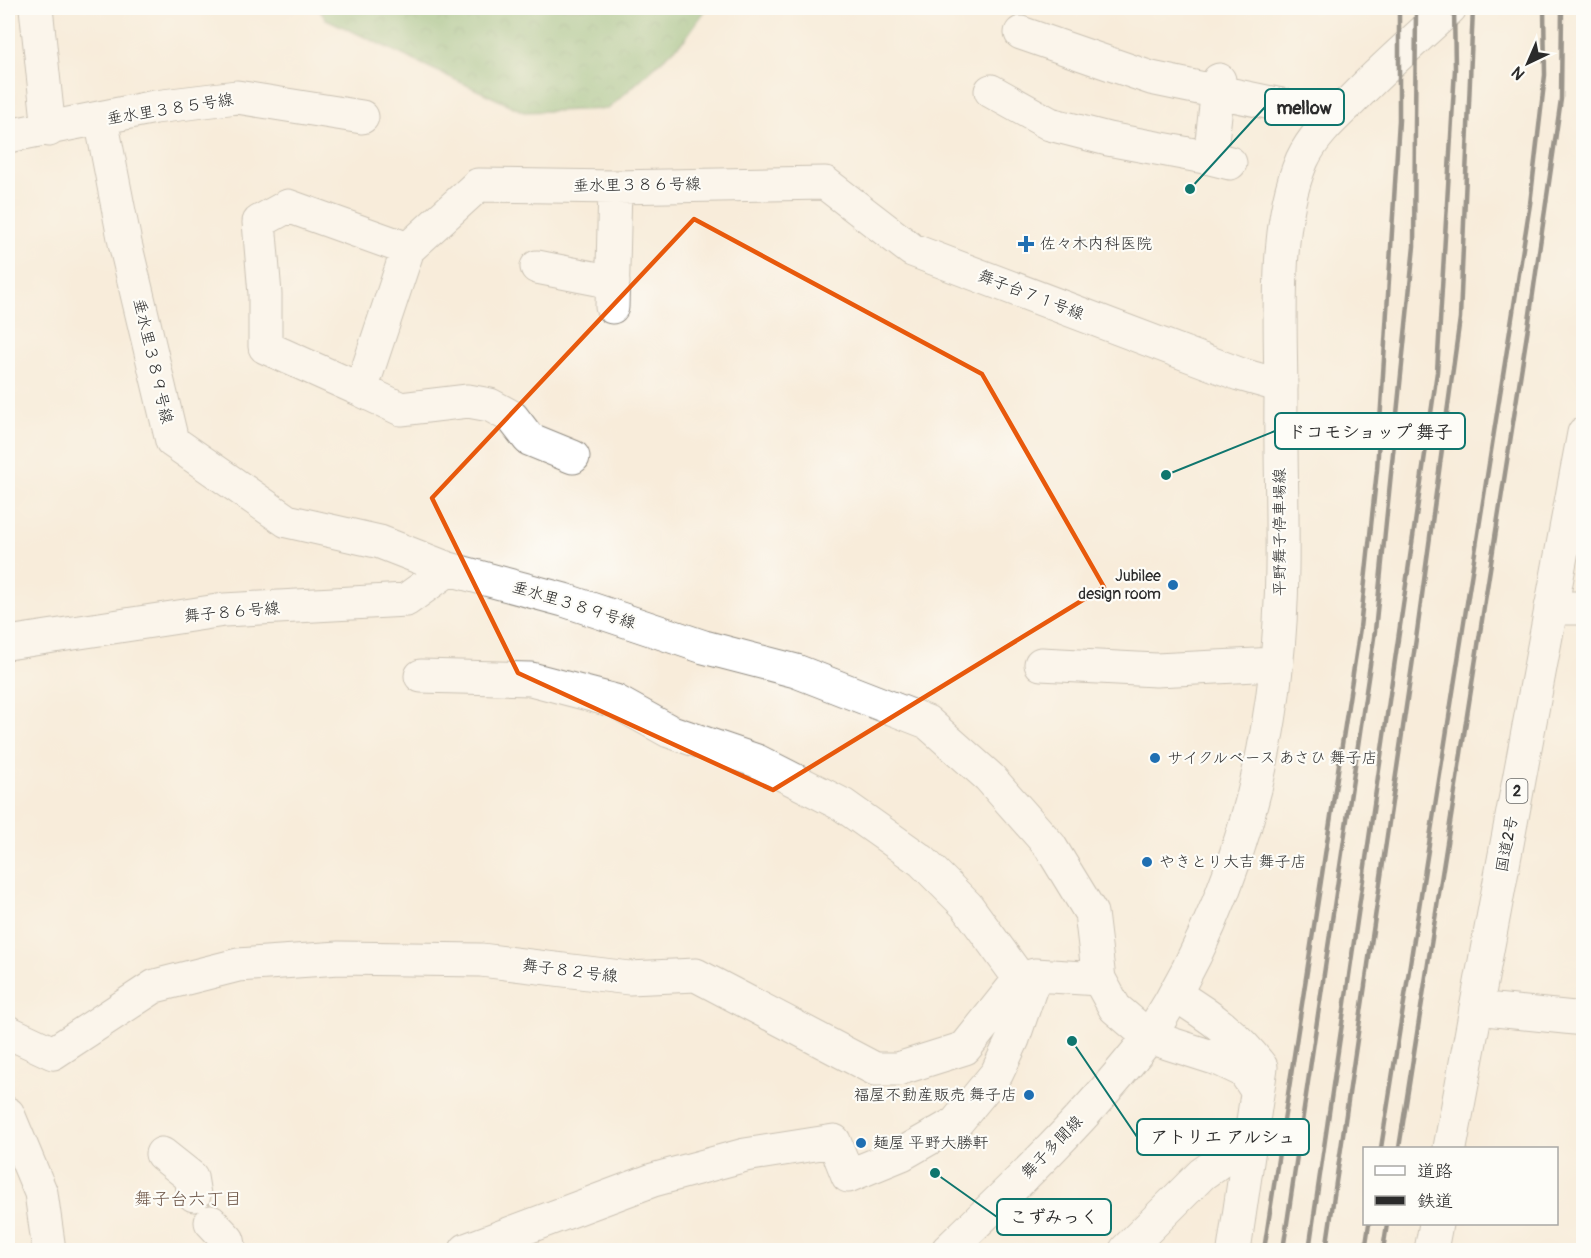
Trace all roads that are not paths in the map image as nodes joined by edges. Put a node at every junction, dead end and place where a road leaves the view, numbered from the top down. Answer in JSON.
{"nodes":[{"id":1,"x":36,"y":8,"type":"edge"},
{"id":2,"x":1450,"y":8,"type":"edge"},
{"id":3,"x":1021,"y":33,"type":"dead end"},
{"id":4,"x":1219,"y":85,"type":"junction"},
{"id":5,"x":991,"y":91,"type":"dead end"},
{"id":6,"x":1291,"y":107,"type":"dead end"},
{"id":7,"x":362,"y":117,"type":"dead end"},
{"id":8,"x":101,"y":119,"type":"junction"},
{"id":9,"x":49,"y":130,"type":"junction"},
{"id":10,"x":8,"y":136,"type":"edge"},
{"id":11,"x":797,"y":182,"type":"joint"},
{"id":12,"x":615,"y":188,"type":"junction"},
{"id":13,"x":408,"y":249,"type":"junction"},
{"id":14,"x":537,"y":267,"type":"dead end"},
{"id":15,"x":1281,"y":386,"type":"junction"},
{"id":16,"x":361,"y":390,"type":"junction"},
{"id":17,"x":1584,"y":433,"type":"edge"},
{"id":18,"x":573,"y":457,"type":"dead end"},
{"id":19,"x":449,"y":568,"type":"junction"},
{"id":20,"x":1551,"y":608,"type":"junction"},
{"id":21,"x":1584,"y":608,"type":"edge"},
{"id":22,"x":8,"y":644,"type":"edge"},
{"id":23,"x":1041,"y":664,"type":"dead end"},
{"id":24,"x":1276,"y":664,"type":"junction"},
{"id":25,"x":421,"y":676,"type":"dead end"},
{"id":26,"x":1027,"y":977,"type":"junction"},
{"id":27,"x":1099,"y":979,"type":"junction"},
{"id":28,"x":1176,"y":995,"type":"junction"},
{"id":29,"x":1476,"y":1008,"type":"junction"},
{"id":30,"x":1584,"y":1019,"type":"edge"},
{"id":31,"x":8,"y":1032,"type":"edge"},
{"id":32,"x":1149,"y":1037,"type":"junction"},
{"id":33,"x":1256,"y":1089,"type":"junction"},
{"id":34,"x":8,"y":1114,"type":"edge"},
{"id":35,"x":1250,"y":1140,"type":"junction"},
{"id":36,"x":1450,"y":1147,"type":"edge"},
{"id":37,"x":162,"y":1154,"type":"dead end"},
{"id":38,"x":1436,"y":1225,"type":"edge"},
{"id":39,"x":49,"y":1251,"type":"edge"},
{"id":40,"x":230,"y":1251,"type":"edge"},
{"id":41,"x":466,"y":1251,"type":"edge"},
{"id":42,"x":948,"y":1251,"type":"edge"},
{"id":43,"x":1126,"y":1251,"type":"edge"},
{"id":44,"x":1234,"y":1251,"type":"edge"},
{"id":45,"x":1431,"y":1251,"type":"edge"}],
"edges":[{"from":1,"to":9,"type":"main road"},
{"from":2,"to":15,"type":"main road","name":"平野舞子停車場線"},
{"from":3,"to":4,"type":"main road"},
{"from":4,"to":5,"type":"main road"},
{"from":4,"to":6,"type":"main road"},
{"from":7,"to":8,"type":"main road","name":"垂水里３８５号線"},
{"from":8,"to":9,"type":"main road","name":"垂水里３８５号線"},
{"from":8,"to":19,"type":"main road","name":"垂水里３８９号線"},
{"from":9,"to":10,"type":"main road","name":"垂水里３８５号線"},
{"from":11,"to":12,"type":"main road","name":"垂水里３８６号線"},
{"from":11,"to":15,"type":"main road","name":"舞子台７１号線"},
{"from":12,"to":13,"type":"main road","name":"垂水里３８６号線"},
{"from":12,"to":14,"type":"main road"},
{"from":13,"to":16,"type":"main road"},
{"from":13,"to":16,"type":"main road"},
{"from":15,"to":24,"type":"main road","name":"平野舞子停車場線"},
{"from":16,"to":18,"type":"main road"},
{"from":17,"to":20,"type":"main road","name":"国道2号","number":"2"},
{"from":19,"to":22,"type":"main road","name":"舞子８６号線"},
{"from":19,"to":27,"type":"main road","name":"垂水里３８９号線"},
{"from":20,"to":21,"type":"main road"},
{"from":20,"to":29,"type":"main road","name":"国道2号","number":"2"},
{"from":23,"to":24,"type":"main road"},
{"from":24,"to":28,"type":"main road","name":"平野舞子停車場線"},
{"from":25,"to":26,"type":"main road"},
{"from":26,"to":27,"type":"main road"},
{"from":26,"to":31,"type":"main road","name":"舞子８２号線"},
{"from":26,"to":41,"type":"main road"},
{"from":27,"to":32,"type":"main road","name":"垂水里３８９号線"},
{"from":28,"to":32,"type":"main road","name":"平野舞子停車場線"},
{"from":28,"to":33,"type":"main road"},
{"from":29,"to":30,"type":"main road"},
{"from":29,"to":36,"type":"main road","name":"国道2号","number":"2"},
{"from":32,"to":33,"type":"main road"},
{"from":32,"to":42,"type":"main road","name":"舞子多聞線"},
{"from":33,"to":35,"type":"main road"},
{"from":34,"to":39,"type":"main road"},
{"from":35,"to":43,"type":"main road"},
{"from":35,"to":44,"type":"main road"},
{"from":37,"to":40,"type":"main road"},
{"from":38,"to":45,"type":"main road"}]}
